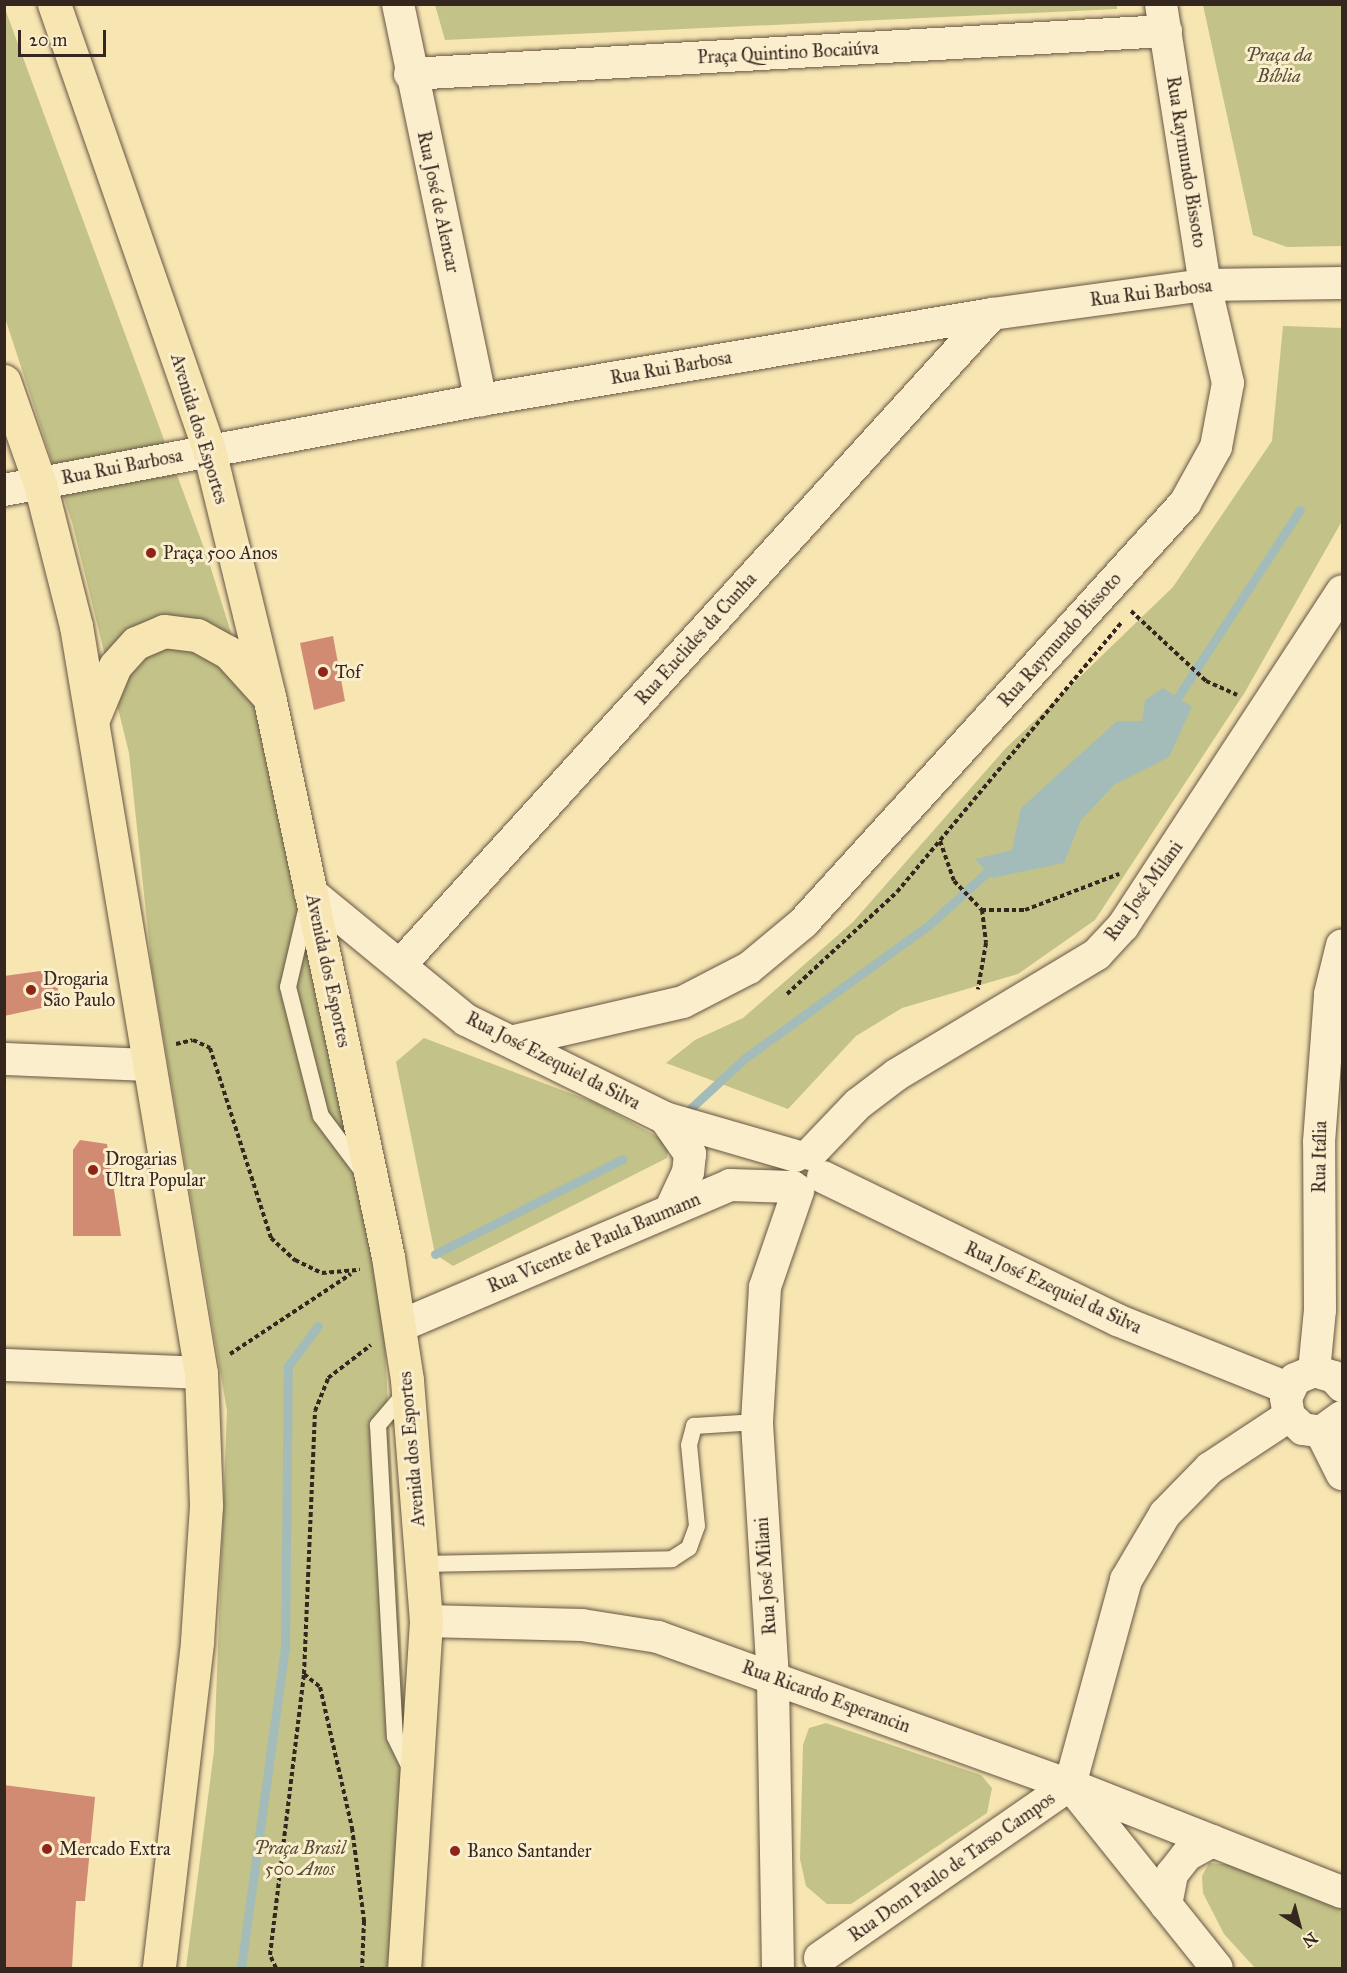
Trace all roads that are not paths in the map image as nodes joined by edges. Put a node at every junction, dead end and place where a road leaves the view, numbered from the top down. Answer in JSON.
{"nodes":[{"id":1,"x":54,"y":4,"type":"edge"},
{"id":2,"x":398,"y":4,"type":"edge"},
{"id":3,"x":1164,"y":18,"type":"edge"},
{"id":4,"x":410,"y":74,"type":"junction"},
{"id":5,"x":1342,"y":283,"type":"edge"},
{"id":6,"x":1205,"y":285,"type":"junction"},
{"id":7,"x":992,"y":314,"type":"junction"},
{"id":8,"x":4,"y":381,"type":"edge"},
{"id":9,"x":481,"y":400,"type":"junction"},
{"id":10,"x":209,"y":450,"type":"junction"},
{"id":11,"x":40,"y":484,"type":"junction"},
{"id":12,"x":4,"y":490,"type":"edge"},
{"id":13,"x":1342,"y":591,"type":"edge"},
{"id":14,"x":269,"y":696,"type":"junction"},
{"id":15,"x":93,"y":719,"type":"junction"},
{"id":16,"x":310,"y":892,"type":"junction"},
{"id":17,"x":1342,"y":945,"type":"edge"},
{"id":18,"x":401,"y":964,"type":"junction"},
{"id":19,"x":514,"y":1041,"type":"junction"},
{"id":20,"x":149,"y":1055,"type":"junction"},
{"id":21,"x":4,"y":1059,"type":"edge"},
{"id":22,"x":665,"y":1118,"type":"junction"},
{"id":23,"x":804,"y":1173,"type":"junction"},
{"id":24,"x":672,"y":1208,"type":"junction"},
{"id":25,"x":400,"y":1326,"type":"junction"},
{"id":26,"x":4,"y":1365,"type":"edge"},
{"id":27,"x":1314,"y":1371,"type":"junction"},
{"id":28,"x":201,"y":1373,"type":"junction"},
{"id":29,"x":1342,"y":1386,"type":"edge"},
{"id":30,"x":407,"y":1391,"type":"junction"},
{"id":31,"x":1288,"y":1402,"type":"junction"},
{"id":32,"x":757,"y":1422,"type":"junction"},
{"id":33,"x":1332,"y":1424,"type":"edge"},
{"id":34,"x":1342,"y":1474,"type":"edge"},
{"id":35,"x":421,"y":1564,"type":"junction"},
{"id":36,"x":426,"y":1621,"type":"junction"},
{"id":37,"x":773,"y":1678,"type":"junction"},
{"id":38,"x":417,"y":1781,"type":"junction"},
{"id":39,"x":1070,"y":1785,"type":"junction"},
{"id":40,"x":1212,"y":1841,"type":"junction"},
{"id":41,"x":1342,"y":1892,"type":"edge"},
{"id":42,"x":1166,"y":1905,"type":"junction"},
{"id":43,"x":778,"y":1955,"type":"edge"},
{"id":44,"x":824,"y":1963,"type":"edge"},
{"id":45,"x":159,"y":1968,"type":"edge"},
{"id":46,"x":404,"y":1968,"type":"edge"},
{"id":47,"x":1217,"y":1968,"type":"edge"}],
"edges":[{"from":1,"to":10,"type":"main road","name":"Avenida dos Esportes"},
{"from":2,"to":4,"type":"street","name":"Rua José de Alencar"},
{"from":3,"to":4,"type":"street","name":"Praça Quintino Bocaiúva"},
{"from":3,"to":6,"type":"street","name":"Rua Raymundo Bissoto"},
{"from":4,"to":9,"type":"street","name":"Rua José de Alencar"},
{"from":5,"to":6,"type":"street","name":"Rua Rui Barbosa"},
{"from":6,"to":7,"type":"street","name":"Rua Rui Barbosa"},
{"from":6,"to":19,"type":"street","name":"Rua Raymundo Bissoto"},
{"from":7,"to":9,"type":"street","name":"Rua Rui Barbosa"},
{"from":7,"to":18,"type":"street","name":"Rua Euclides da Cunha"},
{"from":8,"to":11,"type":"main road"},
{"from":9,"to":10,"type":"street","name":"Rua Rui Barbosa"},
{"from":10,"to":11,"type":"street","name":"Rua Rui Barbosa"},
{"from":10,"to":14,"type":"main road","name":"Avenida dos Esportes"},
{"from":11,"to":12,"type":"street","name":"Rua Rui Barbosa"},
{"from":11,"to":15,"type":"main road"},
{"from":13,"to":23,"type":"street","name":"Rua José Milani"},
{"from":14,"to":15,"type":"main road"},
{"from":14,"to":16,"type":"main road","name":"Avenida dos Esportes"},
{"from":15,"to":20,"type":"main road"},
{"from":16,"to":18,"type":"street","name":"Rua José Ezequiel da Silva"},
{"from":16,"to":25,"type":"main road","name":"Avenida dos Esportes"},
{"from":17,"to":27,"type":"street","name":"Rua Itália"},
{"from":18,"to":19,"type":"street","name":"Rua José Ezequiel da Silva"},
{"from":19,"to":22,"type":"street","name":"Rua José Ezequiel da Silva"},
{"from":20,"to":21,"type":"street"},
{"from":20,"to":28,"type":"main road"},
{"from":22,"to":23,"type":"street","name":"Rua José Ezequiel da Silva"},
{"from":22,"to":24,"type":"street"},
{"from":23,"to":24,"type":"street","name":"Rua Vicente de Paula Baumann"},
{"from":23,"to":31,"type":"street","name":"Rua José Ezequiel da Silva"},
{"from":23,"to":32,"type":"street","name":"Rua José Milani"},
{"from":24,"to":25,"type":"street","name":"Rua Vicente de Paula Baumann"},
{"from":25,"to":30,"type":"main road","name":"Avenida dos Esportes"},
{"from":26,"to":28,"type":"street"},
{"from":27,"to":29,"type":"street"},
{"from":27,"to":31,"type":"street","name":"Rua Dom Paulo de Tarso Campos"},
{"from":28,"to":45,"type":"main road"},
{"from":30,"to":35,"type":"main road","name":"Avenida dos Esportes"},
{"from":30,"to":38,"type":"lane"},
{"from":31,"to":33,"type":"street","name":"Rua José Ezequiel da Silva"},
{"from":31,"to":39,"type":"street","name":"Rua Dom Paulo de Tarso Campos"},
{"from":32,"to":35,"type":"lane"},
{"from":32,"to":37,"type":"street","name":"Rua José Milani"},
{"from":33,"to":34,"type":"street"},
{"from":35,"to":36,"type":"main road","name":"Avenida dos Esportes"},
{"from":36,"to":37,"type":"street","name":"Rua Ricardo Esperancin"},
{"from":36,"to":38,"type":"main road","name":"Avenida dos Esportes"},
{"from":37,"to":39,"type":"street","name":"Rua Ricardo Esperancin"},
{"from":37,"to":43,"type":"street","name":"Rua José Milani"},
{"from":38,"to":46,"type":"main road","name":"Avenida dos Esportes"},
{"from":39,"to":40,"type":"street","name":"Rua Ricardo Esperancin"},
{"from":39,"to":42,"type":"street"},
{"from":39,"to":44,"type":"street","name":"Rua Dom Paulo de Tarso Campos"},
{"from":40,"to":41,"type":"street","name":"Rua Ricardo Esperancin"},
{"from":40,"to":42,"type":"street"},
{"from":42,"to":47,"type":"street"},
{"from":43,"to":44,"type":"street"}]}
